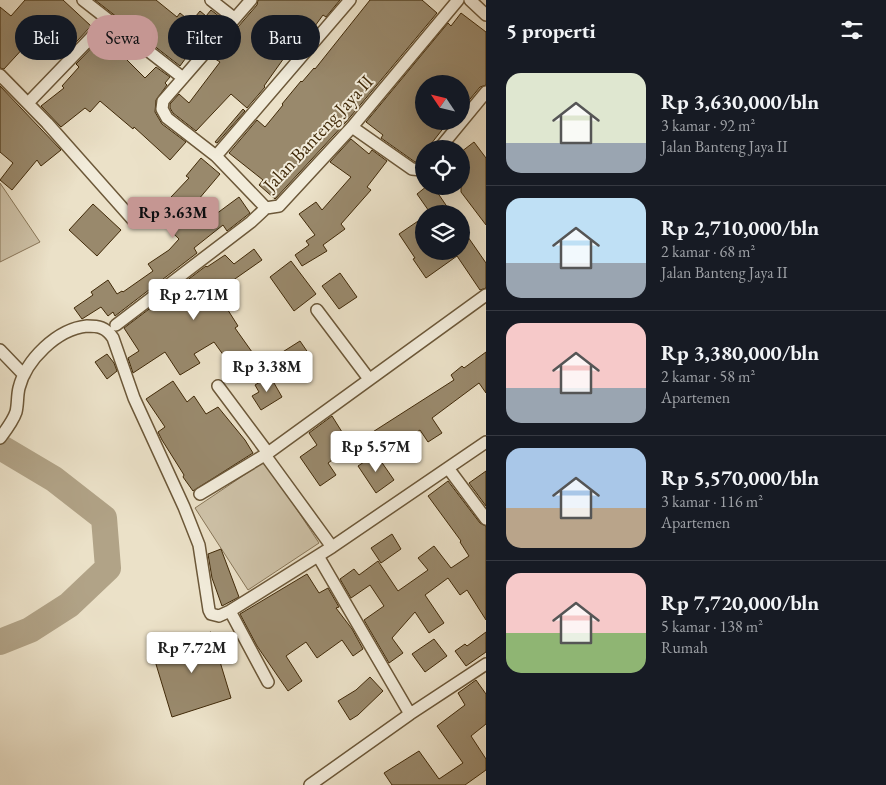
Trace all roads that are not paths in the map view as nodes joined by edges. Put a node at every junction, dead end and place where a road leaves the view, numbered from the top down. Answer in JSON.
{"nodes":[{"id":1,"x":83,"y":0,"type":"edge"},
{"id":2,"x":211,"y":0,"type":"edge"},
{"id":3,"x":251,"y":0,"type":"edge"},
{"id":4,"x":350,"y":0,"type":"edge"},
{"id":5,"x":458,"y":0,"type":"edge"},
{"id":6,"x":472,"y":1,"type":"edge"},
{"id":7,"x":102,"y":15,"type":"edge"},
{"id":8,"x":230,"y":15,"type":"edge"},
{"id":9,"x":237,"y":15,"type":"edge"},
{"id":10,"x":486,"y":15,"type":"edge"},
{"id":11,"x":87,"y":42,"type":"edge"},
{"id":12,"x":158,"y":59,"type":"edge"},
{"id":13,"x":198,"y":60,"type":"edge"},
{"id":14,"x":0,"y":75,"type":"edge"},
{"id":15,"x":183,"y":78,"type":"junction"},
{"id":16,"x":486,"y":92,"type":"edge"},
{"id":17,"x":28,"y":102,"type":"junction"},
{"id":18,"x":352,"y":127,"type":"junction"},
{"id":19,"x":446,"y":140,"type":"edge"},
{"id":20,"x":216,"y":156,"type":"junction"},
{"id":21,"x":415,"y":169,"type":"edge"},
{"id":22,"x":266,"y":208,"type":"junction"},
{"id":23,"x":134,"y":221,"type":"dead end"},
{"id":24,"x":486,"y":295,"type":"edge"},
{"id":25,"x":317,"y":310,"type":"dead end"},
{"id":26,"x":116,"y":325,"type":"dead end"},
{"id":27,"x":0,"y":350,"type":"edge"},
{"id":28,"x":24,"y":375,"type":"junction"},
{"id":29,"x":369,"y":379,"type":"junction"},
{"id":30,"x":218,"y":386,"type":"dead end"},
{"id":31,"x":0,"y":438,"type":"edge"},
{"id":32,"x":486,"y":442,"type":"edge"},
{"id":33,"x":267,"y":454,"type":"junction"},
{"id":34,"x":448,"y":468,"type":"junction"},
{"id":35,"x":200,"y":494,"type":"dead end"},
{"id":36,"x":486,"y":519,"type":"edge"},
{"id":37,"x":332,"y":547,"type":"junction"},
{"id":38,"x":318,"y":556,"type":"junction"},
{"id":39,"x":230,"y":610,"type":"junction"},
{"id":40,"x":485,"y":667,"type":"edge"},
{"id":41,"x":268,"y":682,"type":"dead end"},
{"id":42,"x":410,"y":714,"type":"junction"},
{"id":43,"x":310,"y":785,"type":"edge"}],
"edges":[{"from":1,"to":7,"type":"street"},
{"from":2,"to":8,"type":"street"},
{"from":3,"to":9,"type":"street"},
{"from":4,"to":20,"type":"street"},
{"from":5,"to":18,"type":"street","name":"Jalan Banteng Jaya II"},
{"from":6,"to":10,"type":"street"},
{"from":11,"to":17,"type":"street"},
{"from":12,"to":15,"type":"street"},
{"from":13,"to":15,"type":"street"},
{"from":14,"to":17,"type":"street"},
{"from":15,"to":20,"type":"street"},
{"from":16,"to":19,"type":"street"},
{"from":17,"to":23,"type":"street"},
{"from":18,"to":21,"type":"street"},
{"from":18,"to":22,"type":"street","name":"Jalan Banteng Jaya II"},
{"from":20,"to":22,"type":"street"},
{"from":22,"to":26,"type":"street","name":"Jalan Banteng Jaya II"},
{"from":24,"to":29,"type":"street"},
{"from":25,"to":29,"type":"street"},
{"from":27,"to":28,"type":"street"},
{"from":28,"to":31,"type":"street"},
{"from":28,"to":39,"type":"street"},
{"from":29,"to":33,"type":"street"},
{"from":30,"to":33,"type":"street"},
{"from":32,"to":34,"type":"street"},
{"from":33,"to":35,"type":"street"},
{"from":33,"to":37,"type":"street"},
{"from":34,"to":36,"type":"street"},
{"from":34,"to":37,"type":"street"},
{"from":37,"to":38,"type":"street"},
{"from":38,"to":39,"type":"street"},
{"from":38,"to":42,"type":"street"},
{"from":39,"to":41,"type":"street"},
{"from":40,"to":42,"type":"street"},
{"from":42,"to":43,"type":"street"}]}
